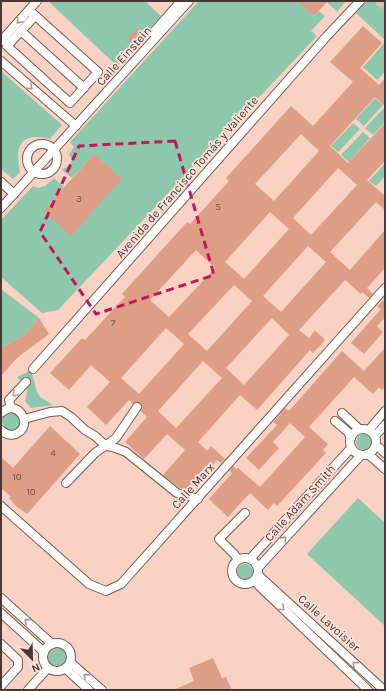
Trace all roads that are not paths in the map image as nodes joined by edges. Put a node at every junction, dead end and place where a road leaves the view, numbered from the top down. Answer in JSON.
{"nodes":[{"id":1,"x":37,"y":1,"type":"edge"},
{"id":2,"x":182,"y":1,"type":"edge"},
{"id":3,"x":189,"y":1,"type":"edge"},
{"id":4,"x":360,"y":1,"type":"edge"},
{"id":5,"x":32,"y":13,"type":"junction"},
{"id":6,"x":21,"y":31,"type":"junction"},
{"id":7,"x":1,"y":41,"type":"edge"},
{"id":8,"x":1,"y":60,"type":"edge"},
{"id":9,"x":84,"y":88,"type":"junction"},
{"id":10,"x":70,"y":103,"type":"junction"},
{"id":11,"x":61,"y":114,"type":"junction"},
{"id":12,"x":74,"y":125,"type":"junction"},
{"id":13,"x":53,"y":148,"type":"junction"},
{"id":14,"x":33,"y":170,"type":"junction"},
{"id":15,"x":1,"y":182,"type":"edge"},
{"id":16,"x":12,"y":192,"type":"junction"},
{"id":17,"x":1,"y":202,"type":"edge"},
{"id":18,"x":1,"y":208,"type":"edge"},
{"id":19,"x":385,"y":288,"type":"edge"},
{"id":20,"x":33,"y":369,"type":"dead end"},
{"id":21,"x":26,"y":382,"type":"dead end"},
{"id":22,"x":137,"y":407,"type":"dead end"},
{"id":23,"x":11,"y":408,"type":"junction"},
{"id":24,"x":2,"y":409,"type":"edge"},
{"id":25,"x":385,"y":411,"type":"edge"},
{"id":26,"x":342,"y":413,"type":"dead end"},
{"id":27,"x":24,"y":419,"type":"junction"},
{"id":28,"x":335,"y":421,"type":"dead end"},
{"id":29,"x":385,"y":425,"type":"edge"},
{"id":30,"x":359,"y":429,"type":"junction"},
{"id":31,"x":1,"y":430,"type":"edge"},
{"id":32,"x":368,"y":430,"type":"junction"},
{"id":33,"x":375,"y":436,"type":"junction"},
{"id":34,"x":351,"y":438,"type":"junction"},
{"id":35,"x":376,"y":445,"type":"junction"},
{"id":36,"x":106,"y":446,"type":"junction"},
{"id":37,"x":351,"y":448,"type":"junction"},
{"id":38,"x":385,"y":453,"type":"edge"},
{"id":39,"x":364,"y":454,"type":"junction"},
{"id":40,"x":385,"y":469,"type":"edge"},
{"id":41,"x":66,"y":483,"type":"dead end"},
{"id":42,"x":198,"y":499,"type":"junction"},
{"id":43,"x":1,"y":506,"type":"edge"},
{"id":44,"x":244,"y":512,"type":"dead end"},
{"id":45,"x":250,"y":559,"type":"junction"},
{"id":46,"x":238,"y":560,"type":"junction"},
{"id":47,"x":256,"y":574,"type":"junction"},
{"id":48,"x":1,"y":598,"type":"edge"},
{"id":49,"x":1,"y":613,"type":"edge"},
{"id":50,"x":1,"y":644,"type":"edge"},
{"id":51,"x":52,"y":644,"type":"junction"},
{"id":52,"x":44,"y":652,"type":"junction"},
{"id":53,"x":68,"y":665,"type":"junction"},
{"id":54,"x":48,"y":668,"type":"junction"},
{"id":55,"x":1,"y":686,"type":"edge"},
{"id":56,"x":28,"y":690,"type":"edge"},
{"id":57,"x":89,"y":690,"type":"edge"},
{"id":58,"x":102,"y":690,"type":"edge"},
{"id":59,"x":368,"y":690,"type":"edge"},
{"id":60,"x":384,"y":690,"type":"edge"}],
"edges":[{"from":1,"to":5,"type":"street"},
{"from":2,"to":12,"type":"street","name":"Calle Einstein"},
{"from":3,"to":12,"type":"street","name":"Calle Einstein"},
{"from":4,"to":20,"type":"street","name":"Avenida de Francisco Tomás y Valiente"},
{"from":5,"to":6,"type":"street"},
{"from":5,"to":7,"type":"street","one_way":true},
{"from":5,"to":9,"type":"street"},
{"from":6,"to":9,"type":"street"},
{"from":6,"to":10,"type":"street"},
{"from":8,"to":11,"type":"street","one_way":true},
{"from":9,"to":10,"type":"street"},
{"from":10,"to":11,"type":"street"},
{"from":11,"to":12,"type":"street"},
{"from":12,"to":13,"type":"street","name":"Calle Einstein"},
{"from":13,"to":14,"type":"street","name":"Calle Einstein"},
{"from":13,"to":14,"type":"street"},
{"from":13,"to":14,"type":"street"},
{"from":14,"to":16,"type":"street","name":"Calle Einstein"},
{"from":15,"to":16,"type":"street"},
{"from":16,"to":17,"type":"street","name":"Calle Einstein"},
{"from":16,"to":18,"type":"street","name":"Calle Einstein"},
{"from":19,"to":42,"type":"street","name":"Calle Marx"},
{"from":21,"to":23,"type":"street","one_way":true},
{"from":22,"to":36,"type":"street"},
{"from":23,"to":24,"type":"street"},
{"from":23,"to":27,"type":"street"},
{"from":25,"to":32,"type":"street"},
{"from":26,"to":30,"type":"street"},
{"from":27,"to":31,"type":"street"},
{"from":27,"to":36,"type":"street"},
{"from":28,"to":34,"type":"street"},
{"from":29,"to":33,"type":"street"},
{"from":30,"to":32,"type":"street"},
{"from":30,"to":34,"type":"street"},
{"from":32,"to":33,"type":"street"},
{"from":33,"to":35,"type":"street"},
{"from":34,"to":37,"type":"street"},
{"from":35,"to":38,"type":"street"},
{"from":35,"to":39,"type":"street"},
{"from":36,"to":41,"type":"street"},
{"from":36,"to":42,"type":"street"},
{"from":37,"to":39,"type":"street"},
{"from":37,"to":45,"type":"street","name":"Calle Adam Smith"},
{"from":39,"to":40,"type":"street"},
{"from":47,"to":39,"type":"street","name":"Calle Adam Smith","one_way":true},
{"from":42,"to":43,"type":"street","name":"Calle Marx"},
{"from":44,"to":46,"type":"street"},
{"from":45,"to":46,"type":"street"},
{"from":45,"to":47,"type":"street"},
{"from":46,"to":47,"type":"street"},
{"from":47,"to":59,"type":"street","name":"Calle Lavoisier","one_way":true},
{"from":60,"to":47,"type":"street","name":"Calle Lavoisier","one_way":true},
{"from":51,"to":48,"type":"street","one_way":true},
{"from":49,"to":52,"type":"street"},
{"from":50,"to":55,"type":"street"},
{"from":51,"to":52,"type":"street"},
{"from":51,"to":53,"type":"street"},
{"from":52,"to":54,"type":"street"},
{"from":53,"to":54,"type":"street"},
{"from":53,"to":57,"type":"street"},
{"from":58,"to":53,"type":"street","one_way":true},
{"from":54,"to":56,"type":"street"}]}
